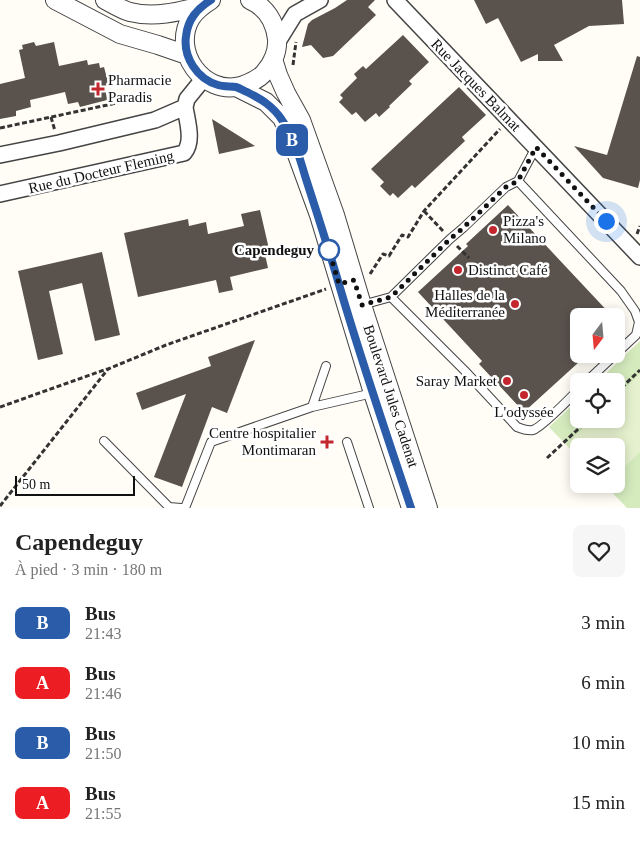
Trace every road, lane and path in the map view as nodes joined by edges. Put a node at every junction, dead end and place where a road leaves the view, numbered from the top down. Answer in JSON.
{"nodes":[{"id":1,"x":55,"y":0,"type":"edge"},
{"id":2,"x":106,"y":0,"type":"edge"},
{"id":3,"x":320,"y":0,"type":"edge"},
{"id":4,"x":395,"y":0,"type":"edge"},
{"id":5,"x":206,"y":3,"type":"edge"},
{"id":6,"x":261,"y":6,"type":"edge"},
{"id":7,"x":295,"y":14,"type":"junction"},
{"id":8,"x":275,"y":51,"type":"junction"},
{"id":9,"x":187,"y":55,"type":"junction"},
{"id":10,"x":293,"y":69,"type":"dead end"},
{"id":11,"x":204,"y":78,"type":"junction"},
{"id":12,"x":236,"y":87,"type":"junction"},
{"id":13,"x":154,"y":96,"type":"dead end"},
{"id":14,"x":185,"y":106,"type":"junction"},
{"id":15,"x":509,"y":120,"type":"junction"},
{"id":16,"x":0,"y":128,"type":"edge"},
{"id":17,"x":536,"y":147,"type":"junction"},
{"id":18,"x":0,"y":154,"type":"edge"},
{"id":19,"x":518,"y":181,"type":"junction"},
{"id":20,"x":0,"y":194,"type":"edge"},
{"id":21,"x":640,"y":257,"type":"edge"},
{"id":22,"x":346,"y":282,"type":"junction"},
{"id":23,"x":391,"y":297,"type":"junction"},
{"id":24,"x":362,"y":305,"type":"junction"},
{"id":25,"x":326,"y":366,"type":"dead end"},
{"id":26,"x":108,"y":369,"type":"junction"},
{"id":27,"x":640,"y":370,"type":"edge"},
{"id":28,"x":596,"y":373,"type":"edge"},
{"id":29,"x":625,"y":384,"type":"edge"},
{"id":30,"x":372,"y":393,"type":"junction"},
{"id":31,"x":570,"y":397,"type":"edge"},
{"id":32,"x":0,"y":407,"type":"edge"},
{"id":33,"x":312,"y":408,"type":"junction"},
{"id":34,"x":579,"y":428,"type":"edge"},
{"id":35,"x":104,"y":441,"type":"dead end"},
{"id":36,"x":347,"y":442,"type":"dead end"},
{"id":37,"x":547,"y":458,"type":"dead end"},
{"id":38,"x":0,"y":506,"type":"edge"},
{"id":39,"x":183,"y":508,"type":"edge"},
{"id":40,"x":368,"y":508,"type":"edge"},
{"id":41,"x":411,"y":508,"type":"edge"},
{"id":42,"x":428,"y":508,"type":"edge"}],
"edges":[{"from":1,"to":9,"type":"street"},
{"from":2,"to":5,"type":"street"},
{"from":3,"to":7,"type":"street"},
{"from":4,"to":15,"type":"street","name":"Rue Jacques Balmat"},
{"from":5,"to":9,"type":"street"},
{"from":6,"to":7,"type":"street"},
{"from":6,"to":8,"type":"street","name":"Boulevard Jules Cadenat"},
{"from":7,"to":8,"type":"street"},
{"from":7,"to":10,"type":"path"},
{"from":8,"to":12,"type":"street"},
{"from":8,"to":22,"type":"street","name":"Boulevard Jules Cadenat"},
{"from":9,"to":11,"type":"street"},
{"from":11,"to":12,"type":"street"},
{"from":11,"to":14,"type":"street"},
{"from":12,"to":22,"type":"street","name":"Boulevard Jules Cadenat"},
{"from":13,"to":16,"type":"path"},
{"from":14,"to":18,"type":"street"},
{"from":14,"to":20,"type":"street","name":"Rue du Docteur Fleming"},
{"from":15,"to":17,"type":"street","name":"Rue Jacques Balmat"},
{"from":15,"to":22,"type":"path"},
{"from":17,"to":19,"type":"lane"},
{"from":17,"to":21,"type":"street","name":"Rue Jacques Balmat"},
{"from":19,"to":23,"type":"lane"},
{"from":19,"to":28,"type":"lane"},
{"from":22,"to":24,"type":"street","name":"Boulevard Jules Cadenat"},
{"from":22,"to":26,"type":"path"},
{"from":22,"to":30,"type":"street","name":"Boulevard Jules Cadenat"},
{"from":23,"to":24,"type":"lane"},
{"from":23,"to":31,"type":"lane"},
{"from":24,"to":42,"type":"street","name":"Boulevard Jules Cadenat"},
{"from":25,"to":33,"type":"lane"},
{"from":26,"to":32,"type":"path"},
{"from":26,"to":38,"type":"path"},
{"from":27,"to":29,"type":"path"},
{"from":30,"to":33,"type":"lane"},
{"from":30,"to":41,"type":"street","name":"Boulevard Jules Cadenat"},
{"from":33,"to":39,"type":"lane"},
{"from":34,"to":37,"type":"path"},
{"from":35,"to":39,"type":"lane"},
{"from":36,"to":40,"type":"lane"}]}
